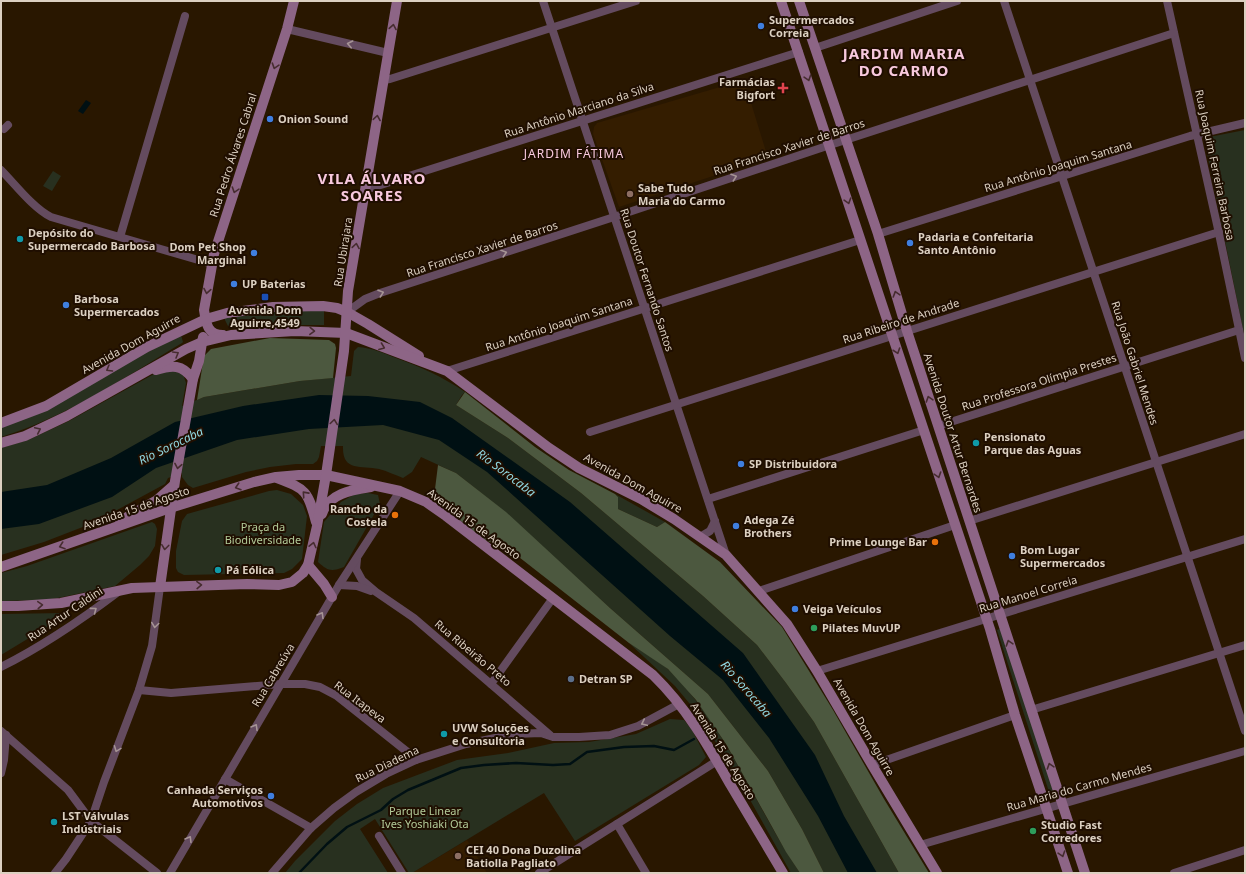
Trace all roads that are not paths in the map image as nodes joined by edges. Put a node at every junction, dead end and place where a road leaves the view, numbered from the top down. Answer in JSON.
{"nodes":[{"id":1,"x":294,"y":1,"type":"edge"},
{"id":2,"x":397,"y":1,"type":"edge"},
{"id":3,"x":543,"y":1,"type":"edge"},
{"id":4,"x":636,"y":1,"type":"edge"},
{"id":5,"x":782,"y":1,"type":"edge"},
{"id":6,"x":799,"y":1,"type":"edge"},
{"id":7,"x":957,"y":1,"type":"edge"},
{"id":8,"x":1004,"y":1,"type":"edge"},
{"id":9,"x":1167,"y":1,"type":"edge"},
{"id":10,"x":186,"y":16,"type":"dead end"},
{"id":11,"x":552,"y":28,"type":"junction"},
{"id":12,"x":287,"y":29,"type":"junction"},
{"id":13,"x":1174,"y":33,"type":"junction"},
{"id":14,"x":815,"y":48,"type":"junction"},
{"id":15,"x":799,"y":52,"type":"junction"},
{"id":16,"x":388,"y":53,"type":"junction"},
{"id":17,"x":383,"y":80,"type":"junction"},
{"id":18,"x":1030,"y":80,"type":"junction"},
{"id":19,"x":582,"y":121,"type":"junction"},
{"id":20,"x":1245,"y":123,"type":"edge"},
{"id":21,"x":1198,"y":134,"type":"junction"},
{"id":22,"x":846,"y":140,"type":"junction"},
{"id":23,"x":830,"y":145,"type":"junction"},
{"id":24,"x":1,"y":170,"type":"edge"},
{"id":25,"x":1062,"y":177,"type":"junction"},
{"id":26,"x":365,"y":190,"type":"junction"},
{"id":27,"x":614,"y":217,"type":"junction"},
{"id":28,"x":1219,"y":232,"type":"junction"},
{"id":29,"x":878,"y":234,"type":"junction"},
{"id":30,"x":120,"y":237,"type":"junction"},
{"id":31,"x":860,"y":240,"type":"junction"},
{"id":32,"x":212,"y":264,"type":"junction"},
{"id":33,"x":1094,"y":272,"type":"junction"},
{"id":34,"x":644,"y":308,"type":"junction"},
{"id":35,"x":347,"y":312,"type":"junction"},
{"id":36,"x":206,"y":319,"type":"junction"},
{"id":37,"x":1239,"y":330,"type":"junction"},
{"id":38,"x":907,"y":331,"type":"junction"},
{"id":39,"x":346,"y":333,"type":"junction"},
{"id":40,"x":231,"y":335,"type":"junction"},
{"id":41,"x":892,"y":336,"type":"junction"},
{"id":42,"x":202,"y":342,"type":"junction"},
{"id":43,"x":1245,"y":358,"type":"edge"},
{"id":44,"x":432,"y":364,"type":"junction"},
{"id":45,"x":1125,"y":367,"type":"junction"},
{"id":46,"x":447,"y":371,"type":"junction"},
{"id":47,"x":140,"y":374,"type":"junction"},
{"id":48,"x":193,"y":382,"type":"junction"},
{"id":49,"x":676,"y":404,"type":"junction"},
{"id":50,"x":1,"y":423,"type":"edge"},
{"id":51,"x":938,"y":426,"type":"junction"},
{"id":52,"x":924,"y":430,"type":"junction"},
{"id":53,"x":590,"y":432,"type":"dead end"},
{"id":54,"x":1245,"y":434,"type":"edge"},
{"id":55,"x":1,"y":443,"type":"edge"},
{"id":56,"x":1156,"y":462,"type":"junction"},
{"id":57,"x":326,"y":475,"type":"junction"},
{"id":58,"x":276,"y":477,"type":"junction"},
{"id":59,"x":175,"y":483,"type":"junction"},
{"id":60,"x":376,"y":487,"type":"junction"},
{"id":61,"x":400,"y":491,"type":"junction"},
{"id":62,"x":708,"y":499,"type":"junction"},
{"id":63,"x":170,"y":508,"type":"junction"},
{"id":64,"x":715,"y":521,"type":"junction"},
{"id":65,"x":969,"y":521,"type":"junction"},
{"id":66,"x":955,"y":525,"type":"junction"},
{"id":67,"x":317,"y":526,"type":"junction"},
{"id":68,"x":98,"y":533,"type":"junction"},
{"id":69,"x":700,"y":537,"type":"junction"},
{"id":70,"x":1245,"y":539,"type":"edge"},
{"id":71,"x":726,"y":556,"type":"junction"},
{"id":72,"x":1188,"y":557,"type":"junction"},
{"id":73,"x":357,"y":558,"type":"junction"},
{"id":74,"x":308,"y":565,"type":"junction"},
{"id":75,"x":1,"y":567,"type":"edge"},
{"id":76,"x":339,"y":585,"type":"junction"},
{"id":77,"x":160,"y":587,"type":"junction"},
{"id":78,"x":120,"y":590,"type":"junction"},
{"id":79,"x":759,"y":590,"type":"junction"},
{"id":80,"x":376,"y":592,"type":"junction"},
{"id":81,"x":332,"y":597,"type":"junction"},
{"id":82,"x":553,"y":598,"type":"junction"},
{"id":83,"x":1,"y":606,"type":"edge"},
{"id":84,"x":1000,"y":614,"type":"junction"},
{"id":85,"x":986,"y":619,"type":"junction"},
{"id":86,"x":1245,"y":645,"type":"edge"},
{"id":87,"x":1219,"y":653,"type":"junction"},
{"id":88,"x":1,"y":667,"type":"edge"},
{"id":89,"x":817,"y":671,"type":"junction"},
{"id":90,"x":281,"y":684,"type":"junction"},
{"id":91,"x":491,"y":684,"type":"junction"},
{"id":92,"x":139,"y":690,"type":"junction"},
{"id":93,"x":679,"y":704,"type":"junction"},
{"id":94,"x":1032,"y":710,"type":"junction"},
{"id":95,"x":1015,"y":715,"type":"junction"},
{"id":96,"x":1245,"y":731,"type":"edge"},
{"id":97,"x":3,"y":733,"type":"edge"},
{"id":98,"x":552,"y":736,"type":"junction"},
{"id":99,"x":1245,"y":751,"type":"edge"},
{"id":100,"x":416,"y":760,"type":"junction"},
{"id":101,"x":717,"y":761,"type":"junction"},
{"id":102,"x":872,"y":765,"type":"junction"},
{"id":103,"x":1,"y":773,"type":"edge"},
{"id":104,"x":225,"y":779,"type":"junction"},
{"id":105,"x":1062,"y":803,"type":"junction"},
{"id":106,"x":1047,"y":808,"type":"junction"},
{"id":107,"x":91,"y":821,"type":"junction"},
{"id":108,"x":617,"y":824,"type":"junction"},
{"id":109,"x":311,"y":828,"type":"junction"},
{"id":110,"x":379,"y":836,"type":"dead end"},
{"id":111,"x":920,"y":845,"type":"junction"},
{"id":112,"x":1245,"y":850,"type":"edge"},
{"id":113,"x":55,"y":873,"type":"edge"},
{"id":114,"x":157,"y":873,"type":"edge"},
{"id":115,"x":170,"y":873,"type":"edge"},
{"id":116,"x":272,"y":873,"type":"edge"},
{"id":117,"x":402,"y":873,"type":"edge"},
{"id":118,"x":539,"y":873,"type":"edge"},
{"id":119,"x":646,"y":873,"type":"edge"},
{"id":120,"x":783,"y":873,"type":"edge"},
{"id":121,"x":937,"y":873,"type":"edge"},
{"id":122,"x":1068,"y":873,"type":"edge"},
{"id":123,"x":1085,"y":873,"type":"edge"},
{"id":124,"x":1174,"y":873,"type":"edge"}],
"edges":[{"from":1,"to":12,"type":"main road","name":"Rua Pedro Álvares Cabral"},
{"from":16,"to":2,"type":"main road","name":"Rua Ubirajara","one_way":true},
{"from":3,"to":11,"type":"street","name":"Rua Doutor Fernando Santos"},
{"from":4,"to":11,"type":"street"},
{"from":5,"to":15,"type":"main road"},
{"from":6,"to":14,"type":"main road","name":"Avenida Doutor Artur Bernardes"},
{"from":7,"to":14,"type":"street"},
{"from":8,"to":18,"type":"street","name":"Rua João Gabriel Mendes"},
{"from":9,"to":13,"type":"street","name":"Rua Joaquim Ferreira Barbosa"},
{"from":10,"to":30,"type":"street"},
{"from":11,"to":17,"type":"street"},
{"from":11,"to":19,"type":"street","name":"Rua Doutor Fernando Santos"},
{"from":16,"to":12,"type":"street","one_way":true},
{"from":12,"to":32,"type":"main road","name":"Rua Pedro Álvares Cabral","one_way":true},
{"from":13,"to":18,"type":"street","name":"Rua Francisco Xavier de Barros"},
{"from":13,"to":21,"type":"street","name":"Rua Joaquim Ferreira Barbosa"},
{"from":14,"to":22,"type":"main road","name":"Avenida Doutor Artur Bernardes"},
{"from":15,"to":19,"type":"street","name":"Rua Antônio Marciano da Silva"},
{"from":15,"to":23,"type":"main road","one_way":true},
{"from":16,"to":17,"type":"main road","name":"Rua Ubirajara"},
{"from":26,"to":17,"type":"main road","name":"Rua Ubirajara","one_way":true},
{"from":18,"to":22,"type":"street","name":"Rua Francisco Xavier de Barros"},
{"from":18,"to":25,"type":"street","name":"Rua João Gabriel Mendes"},
{"from":19,"to":26,"type":"street","name":"Rua Antônio Marciano da Silva"},
{"from":19,"to":27,"type":"street","name":"Rua Doutor Fernando Santos"},
{"from":20,"to":21,"type":"street","name":"Rua Antônio Joaquim Santana"},
{"from":21,"to":25,"type":"street","name":"Rua Antônio Joaquim Santana"},
{"from":21,"to":28,"type":"street","name":"Rua Joaquim Ferreira Barbosa"},
{"from":22,"to":23,"type":"street","name":"Rua Francisco Xavier de Barros"},
{"from":22,"to":29,"type":"main road","name":"Avenida Doutor Artur Bernardes"},
{"from":27,"to":23,"type":"street","name":"Rua Francisco Xavier de Barros","one_way":true},
{"from":23,"to":31,"type":"main road","one_way":true},
{"from":24,"to":30,"type":"street"},
{"from":25,"to":29,"type":"street","name":"Rua Antônio Joaquim Santana"},
{"from":25,"to":33,"type":"street","name":"Rua João Gabriel Mendes"},
{"from":35,"to":26,"type":"main road","name":"Rua Ubirajara","one_way":true},
{"from":27,"to":34,"type":"street","name":"Rua Doutor Fernando Santos"},
{"from":35,"to":27,"type":"street","name":"Rua Francisco Xavier de Barros","one_way":true},
{"from":28,"to":33,"type":"street","name":"Rua Ribeiro de Andrade"},
{"from":28,"to":37,"type":"street","name":"Rua Joaquim Ferreira Barbosa"},
{"from":38,"to":29,"type":"main road","name":"Avenida Doutor Artur Bernardes","one_way":true},
{"from":30,"to":32,"type":"street"},
{"from":31,"to":34,"type":"street","name":"Rua Antônio Joaquim Santana"},
{"from":31,"to":41,"type":"main road"},
{"from":32,"to":36,"type":"main road","name":"Rua Pedro Álvares Cabral","one_way":true},
{"from":33,"to":38,"type":"street","name":"Rua Ribeiro de Andrade"},
{"from":33,"to":45,"type":"street","name":"Rua João Gabriel Mendes"},
{"from":34,"to":46,"type":"street","name":"Rua Antônio Joaquim Santana"},
{"from":34,"to":49,"type":"street","name":"Rua Doutor Fernando Santos"},
{"from":35,"to":36,"type":"main road","name":"Avenida Dom Aguirre"},
{"from":35,"to":39,"type":"main road","name":"Rua Ubirajara"},
{"from":35,"to":44,"type":"main road","name":"Avenida Dom Aguirre"},
{"from":36,"to":40,"type":"main road"},
{"from":36,"to":42,"type":"main road","name":"Rua Pedro Álvares Cabral"},
{"from":36,"to":50,"type":"main road","name":"Avenida Dom Aguirre","one_way":true},
{"from":37,"to":43,"type":"street","name":"Rua Joaquim Ferreira Barbosa"},
{"from":37,"to":45,"type":"street","name":"Rua Professora Olímpia Prestes"},
{"from":38,"to":41,"type":"street","name":"Rua Ribeiro de Andrade"},
{"from":51,"to":38,"type":"main road","name":"Avenida Doutor Artur Bernardes","one_way":true},
{"from":40,"to":39,"type":"main road","name":"Avenida Dom Aguirre","one_way":true},
{"from":39,"to":44,"type":"main road","name":"Avenida Dom Aguirre","one_way":true},
{"from":57,"to":39,"type":"main road","name":"Rua Ubirajara","one_way":true},
{"from":40,"to":42,"type":"main road","name":"Avenida Dom Aguirre"},
{"from":41,"to":49,"type":"street","name":"Rua Ribeiro de Andrade"},
{"from":41,"to":52,"type":"main road","one_way":true},
{"from":47,"to":42,"type":"main road","name":"Avenida Dom Aguirre","one_way":true},
{"from":42,"to":48,"type":"main road","name":"Rua Pedro Álvares Cabral"},
{"from":44,"to":46,"type":"main road","name":"Avenida Dom Aguirre"},
{"from":45,"to":51,"type":"street","name":"Rua Professora Olímpia Prestes"},
{"from":45,"to":56,"type":"street","name":"Rua João Gabriel Mendes"},
{"from":46,"to":69,"type":"main road","name":"Avenida Dom Aguirre"},
{"from":47,"to":48,"type":"main road"},
{"from":55,"to":47,"type":"main road","name":"Avenida Dom Aguirre","one_way":true},
{"from":48,"to":59,"type":"main road","name":"Rua Pedro Álvares Cabral","one_way":true},
{"from":49,"to":53,"type":"street","name":"Rua Ribeiro de Andrade"},
{"from":49,"to":62,"type":"street","name":"Rua Doutor Fernando Santos"},
{"from":51,"to":65,"type":"main road","name":"Avenida Doutor Artur Bernardes"},
{"from":52,"to":62,"type":"street"},
{"from":52,"to":66,"type":"main road","one_way":true},
{"from":54,"to":56,"type":"street"},
{"from":56,"to":65,"type":"street"},
{"from":56,"to":72,"type":"street","name":"Rua João Gabriel Mendes"},
{"from":57,"to":58,"type":"main road","name":"Avenida 15 de Agosto"},
{"from":57,"to":60,"type":"main road","name":"Avenida 15 de Agosto"},
{"from":57,"to":67,"type":"main road"},
{"from":58,"to":63,"type":"main road","name":"Avenida 15 de Agosto","one_way":true},
{"from":67,"to":58,"type":"main road","one_way":true},
{"from":59,"to":63,"type":"main road"},
{"from":59,"to":68,"type":"main road"},
{"from":60,"to":61,"type":"main road","name":"Avenida 15 de Agosto"},
{"from":60,"to":67,"type":"main road"},
{"from":61,"to":73,"type":"street","name":"Rua Cabreúva"},
{"from":61,"to":82,"type":"main road","name":"Avenida 15 de Agosto"},
{"from":62,"to":64,"type":"street","name":"Rua Doutor Fernando Santos"},
{"from":63,"to":68,"type":"main road","name":"Avenida 15 de Agosto"},
{"from":63,"to":77,"type":"main road","one_way":true},
{"from":64,"to":69,"type":"street"},
{"from":64,"to":71,"type":"street","name":"Rua Doutor Fernando Santos"},
{"from":65,"to":84,"type":"main road","name":"Avenida Doutor Artur Bernardes"},
{"from":66,"to":79,"type":"street"},
{"from":66,"to":85,"type":"main road"},
{"from":74,"to":67,"type":"main road","one_way":true},
{"from":68,"to":75,"type":"main road","name":"Avenida 15 de Agosto","one_way":true},
{"from":69,"to":71,"type":"main road","name":"Avenida Dom Aguirre"},
{"from":70,"to":72,"type":"street","name":"Rua Manoel Correia"},
{"from":71,"to":79,"type":"main road","name":"Avenida Dom Aguirre"},
{"from":72,"to":84,"type":"street","name":"Rua Manoel Correia"},
{"from":72,"to":87,"type":"street","name":"Rua João Gabriel Mendes"},
{"from":73,"to":76,"type":"street","name":"Rua Cabreúva"},
{"from":73,"to":80,"type":"street","name":"Rua Ribeirão Preto"},
{"from":77,"to":74,"type":"main road","one_way":true},
{"from":74,"to":81,"type":"main road"},
{"from":76,"to":80,"type":"street","name":"Rua Ribeirão Preto"},
{"from":76,"to":81,"type":"street","name":"Rua Cabreúva"},
{"from":77,"to":78,"type":"main road","name":"Rua Artur Caldini"},
{"from":77,"to":92,"type":"street","one_way":true},
{"from":83,"to":78,"type":"main road","name":"Rua Artur Caldini","one_way":true},
{"from":88,"to":78,"type":"street","name":"Rua Artur Caldini","one_way":true},
{"from":79,"to":89,"type":"main road","name":"Avenida Dom Aguirre"},
{"from":80,"to":91,"type":"street","name":"Rua Ribeirão Preto"},
{"from":90,"to":81,"type":"street","name":"Rua Cabreúva","one_way":true},
{"from":82,"to":91,"type":"street"},
{"from":82,"to":93,"type":"main road","name":"Avenida 15 de Agosto"},
{"from":84,"to":85,"type":"street","name":"Rua Manoel Correia"},
{"from":94,"to":84,"type":"main road","name":"Avenida Doutor Artur Bernardes","one_way":true},
{"from":85,"to":89,"type":"street","name":"Rua Manoel Correia"},
{"from":85,"to":95,"type":"main road"},
{"from":86,"to":87,"type":"street"},
{"from":87,"to":94,"type":"street"},
{"from":87,"to":96,"type":"street","name":"Rua João Gabriel Mendes"},
{"from":89,"to":102,"type":"main road","name":"Avenida Dom Aguirre"},
{"from":90,"to":92,"type":"street","name":"Rua Itapeva"},
{"from":90,"to":100,"type":"street","name":"Rua Itapeva"},
{"from":104,"to":90,"type":"street","name":"Rua Cabreúva","one_way":true},
{"from":91,"to":98,"type":"street","name":"Rua Ribeirão Preto"},
{"from":92,"to":107,"type":"street","one_way":true},
{"from":93,"to":98,"type":"street","name":"Rua Diadema","one_way":true},
{"from":93,"to":101,"type":"main road","name":"Avenida 15 de Agosto"},
{"from":105,"to":94,"type":"main road","name":"Avenida Doutor Artur Bernardes","one_way":true},
{"from":95,"to":102,"type":"street"},
{"from":95,"to":106,"type":"main road"},
{"from":97,"to":103,"type":"street"},
{"from":97,"to":107,"type":"street"},
{"from":98,"to":100,"type":"street","name":"Rua Diadema"},
{"from":99,"to":105,"type":"street","name":"Rua Maria do Carmo Mendes"},
{"from":100,"to":109,"type":"street","name":"Rua Diadema"},
{"from":101,"to":108,"type":"street"},
{"from":101,"to":120,"type":"main road","name":"Avenida 15 de Agosto"},
{"from":102,"to":111,"type":"main road","name":"Avenida Dom Aguirre"},
{"from":104,"to":109,"type":"street"},
{"from":115,"to":104,"type":"street","name":"Rua Cabreúva","one_way":true},
{"from":105,"to":106,"type":"street","name":"Rua Maria do Carmo Mendes"},
{"from":105,"to":123,"type":"main road","name":"Avenida Doutor Artur Bernardes"},
{"from":106,"to":111,"type":"street","name":"Rua Maria do Carmo Mendes"},
{"from":106,"to":122,"type":"main road","one_way":true},
{"from":107,"to":113,"type":"street"},
{"from":107,"to":114,"type":"street"},
{"from":108,"to":118,"type":"street"},
{"from":108,"to":119,"type":"street"},
{"from":109,"to":116,"type":"street","name":"Rua Diadema"},
{"from":110,"to":117,"type":"street"},
{"from":111,"to":121,"type":"main road","name":"Avenida Dom Aguirre"},
{"from":112,"to":124,"type":"street"}]}
